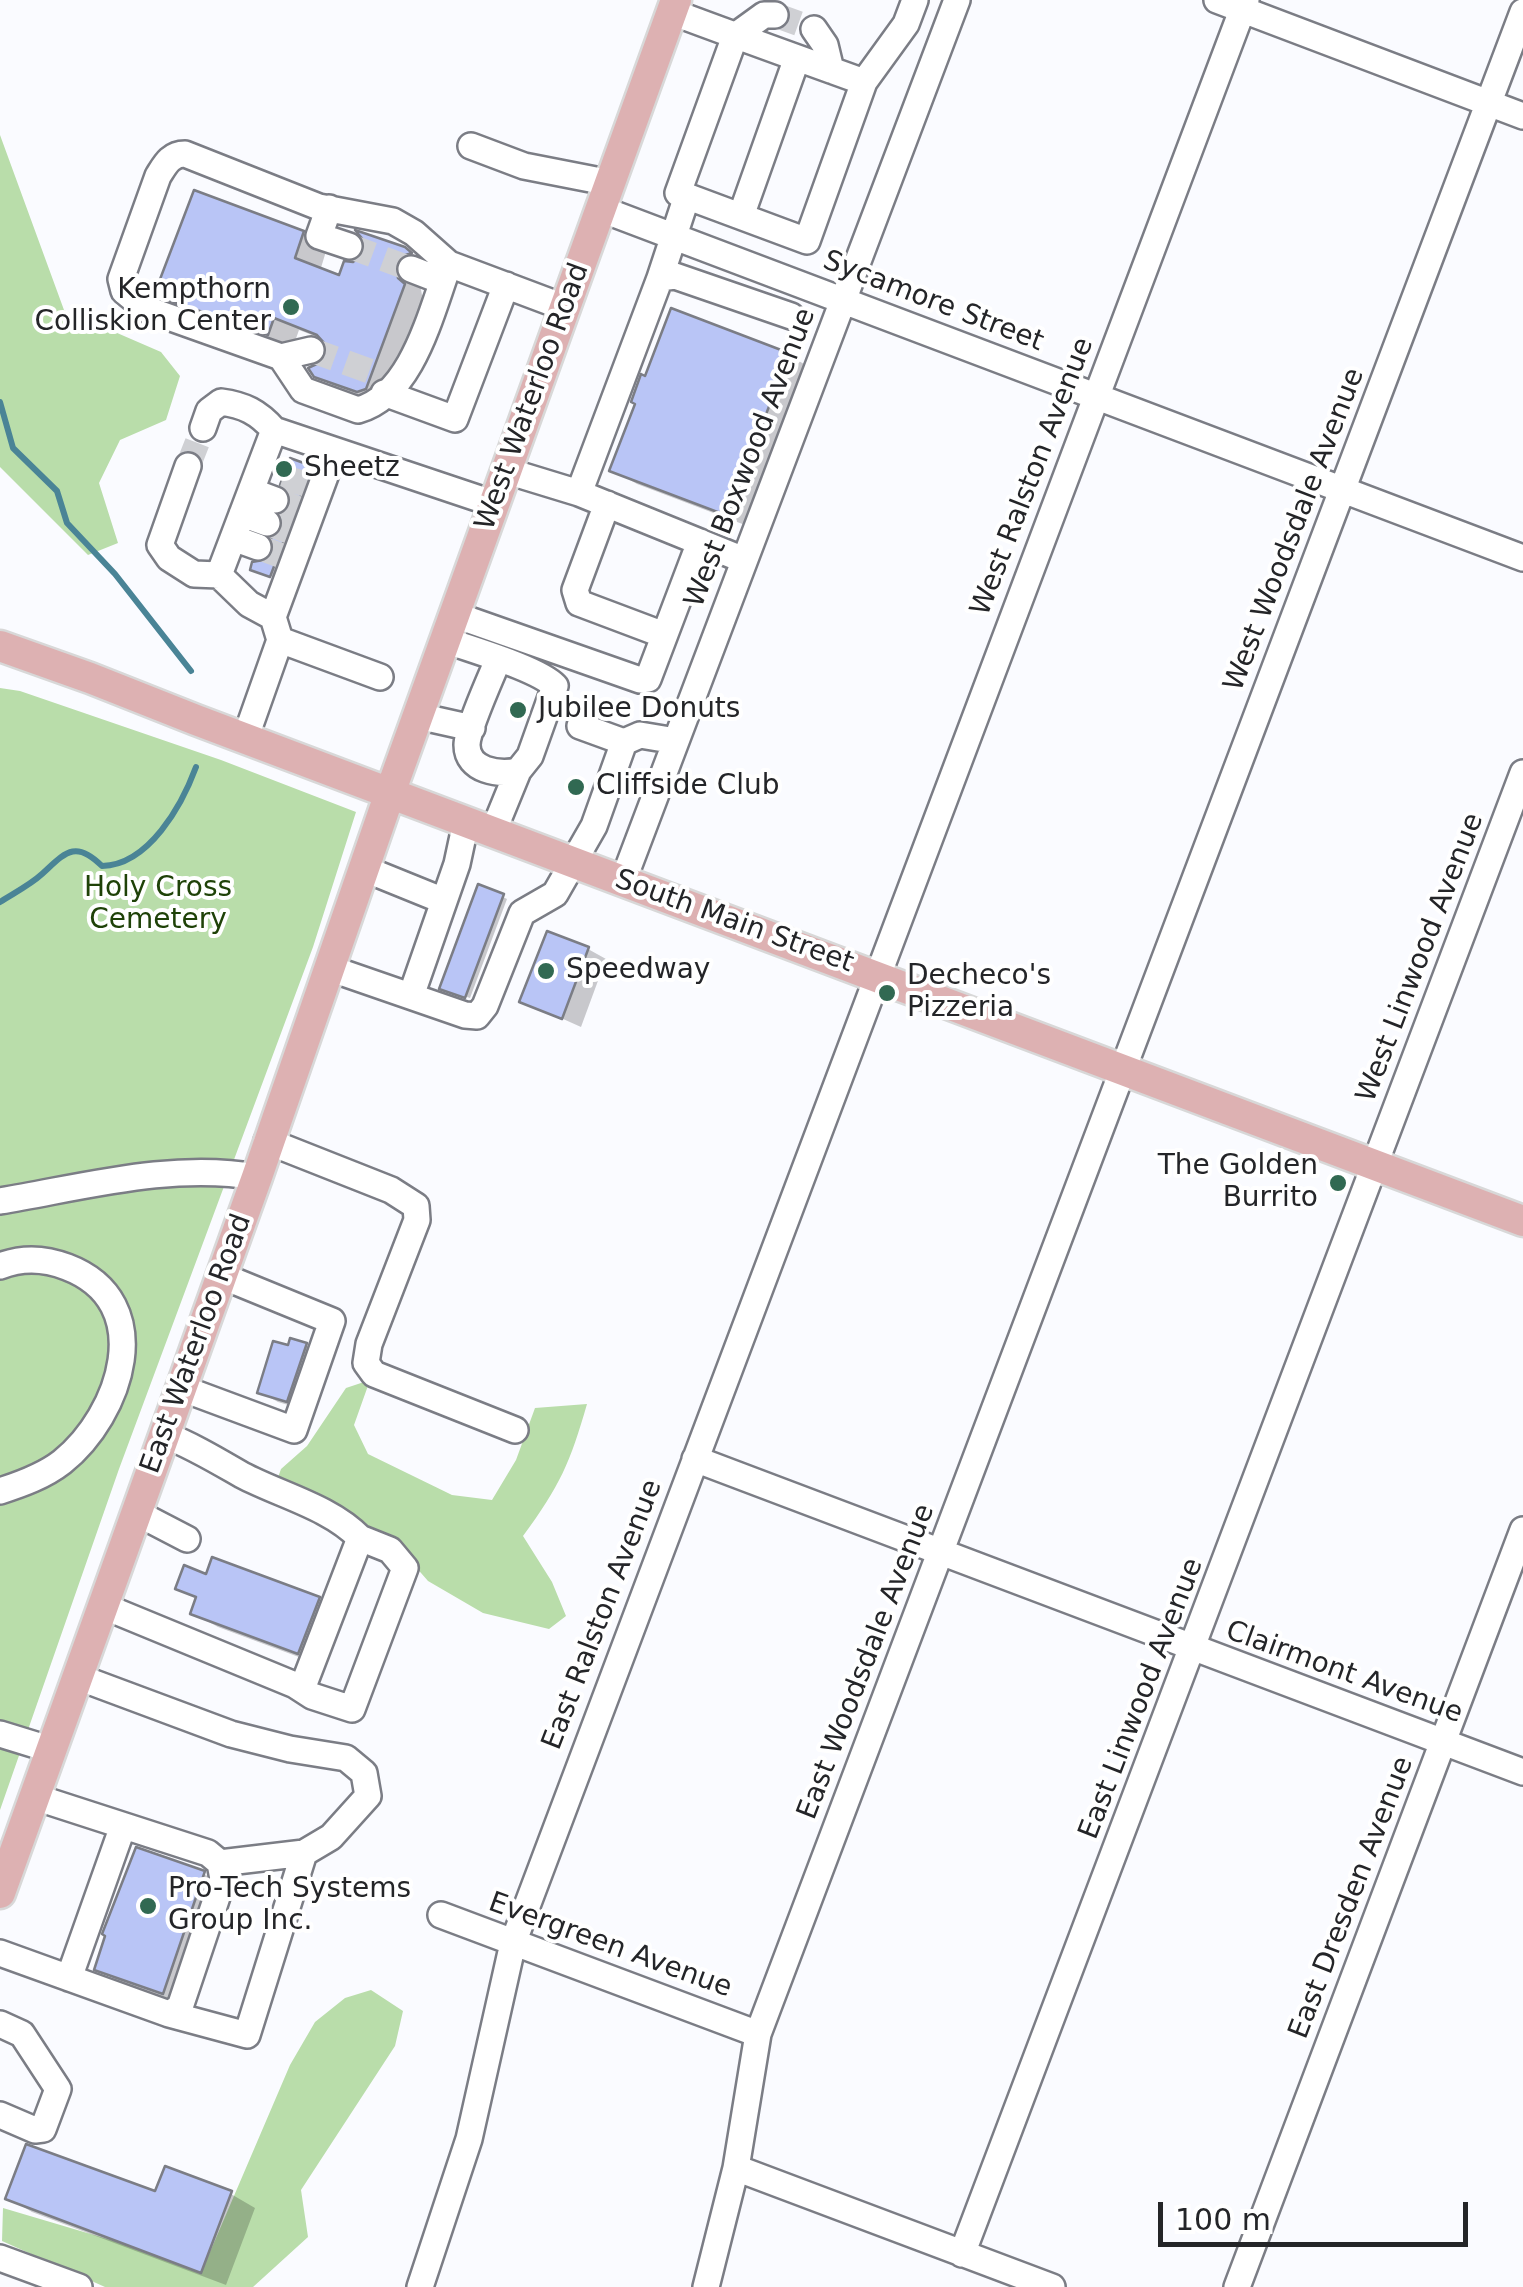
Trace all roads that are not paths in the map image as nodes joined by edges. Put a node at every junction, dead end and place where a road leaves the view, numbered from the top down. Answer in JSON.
{"nodes":[{"id":1,"x":916,"y":0,"type":"edge"},
{"id":2,"x":957,"y":0,"type":"edge"},
{"id":3,"x":1217,"y":0,"type":"edge"},
{"id":4,"x":1244,"y":5,"type":"edge"},
{"id":5,"x":674,"y":6,"type":"edge"},
{"id":6,"x":1523,"y":12,"type":"edge"},
{"id":7,"x":775,"y":15,"type":"dead end"},
{"id":8,"x":814,"y":29,"type":"dead end"},
{"id":9,"x":735,"y":36,"type":"junction"},
{"id":10,"x":797,"y":58,"type":"junction"},
{"id":11,"x":831,"y":70,"type":"junction"},
{"id":12,"x":864,"y":82,"type":"junction"},
{"id":13,"x":1488,"y":103,"type":"junction"},
{"id":14,"x":1523,"y":116,"type":"edge"},
{"id":15,"x":471,"y":146,"type":"dead end"},
{"id":16,"x":606,"y":196,"type":"junction"},
{"id":17,"x":688,"y":196,"type":"junction"},
{"id":18,"x":329,"y":208,"type":"junction"},
{"id":19,"x":741,"y":216,"type":"junction"},
{"id":20,"x":673,"y":236,"type":"junction"},
{"id":21,"x":349,"y":246,"type":"tunnel mouth"},
{"id":22,"x":411,"y":269,"type":"tunnel mouth"},
{"id":23,"x":446,"y":272,"type":"junction"},
{"id":24,"x":776,"y":274,"type":"junction"},
{"id":25,"x":660,"y":278,"type":"junction"},
{"id":26,"x":506,"y":285,"type":"junction"},
{"id":27,"x":844,"y":300,"type":"junction"},
{"id":28,"x":765,"y":307,"type":"junction"},
{"id":29,"x":566,"y":308,"type":"junction"},
{"id":30,"x":791,"y":316,"type":"dead end"},
{"id":31,"x":311,"y":350,"type":"tunnel mouth"},
{"id":32,"x":281,"y":358,"type":"junction"},
{"id":33,"x":385,"y":382,"type":"junction"},
{"id":34,"x":1096,"y":396,"type":"junction"},
{"id":35,"x":203,"y":428,"type":"tunnel mouth"},
{"id":36,"x":274,"y":430,"type":"junction"},
{"id":37,"x":334,"y":452,"type":"junction"},
{"id":38,"x":188,"y":466,"type":"tunnel mouth"},
{"id":39,"x":507,"y":471,"type":"junction"},
{"id":40,"x":1342,"y":490,"type":"junction"},
{"id":41,"x":579,"y":493,"type":"junction"},
{"id":42,"x":495,"y":504,"type":"junction"},
{"id":43,"x":607,"y":504,"type":"junction"},
{"id":44,"x":280,"y":515,"type":"junction"},
{"id":45,"x":700,"y":542,"type":"junction"},
{"id":46,"x":1523,"y":558,"type":"edge"},
{"id":47,"x":744,"y":560,"type":"junction"},
{"id":48,"x":219,"y":575,"type":"junction"},
{"id":49,"x":277,"y":628,"type":"junction"},
{"id":50,"x":450,"y":628,"type":"junction"},
{"id":51,"x":664,"y":635,"type":"junction"},
{"id":52,"x":0,"y":646,"type":"edge"},
{"id":53,"x":498,"y":660,"type":"junction"},
{"id":54,"x":380,"y":678,"type":"dead end"},
{"id":55,"x":418,"y":716,"type":"junction"},
{"id":56,"x":580,"y":726,"type":"dead end"},
{"id":57,"x":472,"y":728,"type":"junction"},
{"id":58,"x":246,"y":739,"type":"junction"},
{"id":59,"x":676,"y":741,"type":"junction"},
{"id":60,"x":624,"y":742,"type":"junction"},
{"id":61,"x":518,"y":772,"type":"junction"},
{"id":62,"x":1523,"y":773,"type":"edge"},
{"id":63,"x":390,"y":793,"type":"junction"},
{"id":64,"x":480,"y":827,"type":"junction"},
{"id":65,"x":573,"y":862,"type":"junction"},
{"id":66,"x":364,"y":869,"type":"junction"},
{"id":67,"x":623,"y":881,"type":"junction"},
{"id":68,"x":444,"y":901,"type":"junction"},
{"id":69,"x":329,"y":968,"type":"junction"},
{"id":70,"x":876,"y":975,"type":"junction"},
{"id":71,"x":410,"y":996,"type":"junction"},
{"id":72,"x":1122,"y":1069,"type":"junction"},
{"id":73,"x":267,"y":1142,"type":"junction"},
{"id":74,"x":1375,"y":1165,"type":"junction"},
{"id":75,"x":257,"y":1176,"type":"junction"},
{"id":76,"x":0,"y":1201,"type":"edge"},
{"id":77,"x":1523,"y":1221,"type":"edge"},
{"id":78,"x":0,"y":1266,"type":"edge"},
{"id":79,"x":222,"y":1276,"type":"junction"},
{"id":80,"x":182,"y":1388,"type":"junction"},
{"id":81,"x":515,"y":1430,"type":"dead end"},
{"id":82,"x":165,"y":1435,"type":"junction"},
{"id":83,"x":695,"y":1459,"type":"junction"},
{"id":84,"x":0,"y":1491,"type":"edge"},
{"id":85,"x":137,"y":1513,"type":"junction"},
{"id":86,"x":1523,"y":1530,"type":"edge"},
{"id":87,"x":360,"y":1538,"type":"junction"},
{"id":88,"x":188,"y":1539,"type":"dead end"},
{"id":89,"x":941,"y":1553,"type":"junction"},
{"id":90,"x":104,"y":1606,"type":"junction"},
{"id":91,"x":1193,"y":1649,"type":"junction"},
{"id":92,"x":78,"y":1677,"type":"junction"},
{"id":93,"x":302,"y":1689,"type":"junction"},
{"id":94,"x":0,"y":1734,"type":"edge"},
{"id":95,"x":1444,"y":1742,"type":"junction"},
{"id":96,"x":52,"y":1750,"type":"junction"},
{"id":97,"x":1523,"y":1772,"type":"edge"},
{"id":98,"x":35,"y":1797,"type":"junction"},
{"id":99,"x":123,"y":1826,"type":"junction"},
{"id":100,"x":304,"y":1853,"type":"junction"},
{"id":101,"x":220,"y":1863,"type":"junction"},
{"id":102,"x":0,"y":1893,"type":"edge"},
{"id":103,"x":441,"y":1915,"type":"dead end"},
{"id":104,"x":512,"y":1943,"type":"junction"},
{"id":105,"x":0,"y":1952,"type":"edge"},
{"id":106,"x":70,"y":1978,"type":"junction"},
{"id":107,"x":169,"y":2014,"type":"junction"},
{"id":108,"x":0,"y":2024,"type":"edge"},
{"id":109,"x":758,"y":2034,"type":"junction"},
{"id":110,"x":0,"y":2115,"type":"edge"},
{"id":111,"x":736,"y":2168,"type":"junction"},
{"id":112,"x":962,"y":2254,"type":"junction"},
{"id":113,"x":1,"y":2260,"type":"edge"},
{"id":114,"x":79,"y":2287,"type":"edge"},
{"id":115,"x":420,"y":2287,"type":"edge"},
{"id":116,"x":706,"y":2287,"type":"edge"},
{"id":117,"x":1052,"y":2287,"type":"edge"},
{"id":118,"x":1237,"y":2287,"type":"edge"}],
"edges":[{"from":1,"to":12,"type":"street"},
{"from":2,"to":27,"type":"street","name":"West Boxwood Avenue"},
{"from":3,"to":4,"type":"street"},
{"from":4,"to":13,"type":"street"},
{"from":4,"to":34,"type":"street","name":"West Ralston Avenue"},
{"from":5,"to":9,"type":"street"},
{"from":5,"to":16,"type":"main road","name":"West Waterloo Road"},
{"from":6,"to":13,"type":"street","name":"West Woodsdale Avenue"},
{"from":7,"to":9,"type":"street"},
{"from":8,"to":11,"type":"street"},
{"from":9,"to":10,"type":"street"},
{"from":9,"to":17,"type":"street"},
{"from":10,"to":11,"type":"street"},
{"from":10,"to":19,"type":"street"},
{"from":11,"to":12,"type":"street"},
{"from":12,"to":19,"type":"street"},
{"from":13,"to":14,"type":"street"},
{"from":13,"to":40,"type":"street","name":"West Woodsdale Avenue"},
{"from":15,"to":16,"type":"street","name":"Sycamore Street"},
{"from":16,"to":20,"type":"street","name":"Sycamore Street"},
{"from":16,"to":29,"type":"main road","name":"West Waterloo Road"},
{"from":17,"to":19,"type":"street"},
{"from":17,"to":20,"type":"street"},
{"from":18,"to":21,"type":"street"},
{"from":18,"to":23,"type":"street"},
{"from":18,"to":32,"type":"street"},
{"from":20,"to":24,"type":"street","name":"Sycamore Street"},
{"from":20,"to":25,"type":"street"},
{"from":22,"to":23,"type":"street"},
{"from":23,"to":26,"type":"street"},
{"from":23,"to":33,"type":"street"},
{"from":24,"to":27,"type":"street","name":"Sycamore Street"},
{"from":24,"to":28,"type":"street"},
{"from":25,"to":28,"type":"street"},
{"from":25,"to":41,"type":"street"},
{"from":26,"to":29,"type":"street"},
{"from":26,"to":33,"type":"street"},
{"from":27,"to":34,"type":"street","name":"Sycamore Street"},
{"from":27,"to":47,"type":"street","name":"West Boxwood Avenue"},
{"from":28,"to":30,"type":"street"},
{"from":29,"to":39,"type":"main road","name":"West Waterloo Road"},
{"from":31,"to":32,"type":"street"},
{"from":32,"to":33,"type":"street"},
{"from":34,"to":40,"type":"street","name":"Sycamore Street"},
{"from":34,"to":70,"type":"street","name":"West Ralston Avenue"},
{"from":35,"to":36,"type":"street"},
{"from":36,"to":37,"type":"street"},
{"from":36,"to":44,"type":"street"},
{"from":37,"to":42,"type":"street"},
{"from":37,"to":44,"type":"street"},
{"from":38,"to":48,"type":"street"},
{"from":39,"to":41,"type":"street"},
{"from":39,"to":42,"type":"main road","name":"West Waterloo Road"},
{"from":40,"to":46,"type":"street","name":"Sycamore Street"},
{"from":40,"to":72,"type":"street","name":"West Woodsdale Avenue"},
{"from":41,"to":43,"type":"street"},
{"from":42,"to":50,"type":"main road","name":"West Waterloo Road"},
{"from":43,"to":45,"type":"street"},
{"from":43,"to":51,"type":"street"},
{"from":44,"to":48,"type":"street"},
{"from":44,"to":49,"type":"street"},
{"from":45,"to":47,"type":"street"},
{"from":45,"to":51,"type":"street"},
{"from":47,"to":59,"type":"street","name":"West Boxwood Avenue"},
{"from":48,"to":49,"type":"street"},
{"from":49,"to":54,"type":"street"},
{"from":49,"to":58,"type":"street"},
{"from":50,"to":51,"type":"street"},
{"from":50,"to":53,"type":"street"},
{"from":50,"to":55,"type":"main road","name":"West Waterloo Road"},
{"from":52,"to":58,"type":"main road","name":"South Main Street"},
{"from":53,"to":57,"type":"street"},
{"from":53,"to":61,"type":"street"},
{"from":55,"to":57,"type":"street"},
{"from":55,"to":63,"type":"main road","name":"West Waterloo Road"},
{"from":56,"to":60,"type":"street"},
{"from":57,"to":61,"type":"street"},
{"from":58,"to":63,"type":"main road","name":"South Main Street"},
{"from":59,"to":60,"type":"street"},
{"from":59,"to":67,"type":"street","name":"West Boxwood Avenue"},
{"from":60,"to":65,"type":"street"},
{"from":61,"to":64,"type":"street"},
{"from":62,"to":74,"type":"street","name":"West Linwood Avenue"},
{"from":63,"to":64,"type":"main road","name":"South Main Street"},
{"from":63,"to":66,"type":"main road","name":"East Waterloo Road"},
{"from":64,"to":65,"type":"main road","name":"South Main Street"},
{"from":64,"to":68,"type":"street"},
{"from":65,"to":67,"type":"main road","name":"South Main Street"},
{"from":65,"to":71,"type":"street"},
{"from":66,"to":68,"type":"street"},
{"from":66,"to":69,"type":"main road","name":"East Waterloo Road"},
{"from":67,"to":70,"type":"main road","name":"South Main Street"},
{"from":68,"to":71,"type":"street"},
{"from":69,"to":71,"type":"street"},
{"from":69,"to":73,"type":"main road","name":"East Waterloo Road"},
{"from":70,"to":72,"type":"main road","name":"South Main Street"},
{"from":70,"to":83,"type":"street","name":"East Ralston Avenue"},
{"from":72,"to":74,"type":"main road","name":"South Main Street"},
{"from":72,"to":89,"type":"street","name":"East Woodsdale Avenue"},
{"from":73,"to":75,"type":"main road","name":"East Waterloo Road"},
{"from":73,"to":81,"type":"street"},
{"from":74,"to":77,"type":"main road","name":"South Main Street"},
{"from":74,"to":91,"type":"street","name":"East Linwood Avenue"},
{"from":75,"to":76,"type":"street"},
{"from":75,"to":79,"type":"main road","name":"East Waterloo Road"},
{"from":78,"to":84,"type":"street"},
{"from":79,"to":80,"type":"main road","name":"East Waterloo Road"},
{"from":79,"to":80,"type":"street"},
{"from":80,"to":82,"type":"main road","name":"East Waterloo Road"},
{"from":82,"to":85,"type":"main road","name":"East Waterloo Road"},
{"from":82,"to":87,"type":"street"},
{"from":83,"to":89,"type":"street","name":"Clairmont Avenue"},
{"from":83,"to":104,"type":"street","name":"East Ralston Avenue"},
{"from":85,"to":88,"type":"street"},
{"from":85,"to":90,"type":"main road","name":"East Waterloo Road"},
{"from":86,"to":95,"type":"street","name":"East Dresden Avenue"},
{"from":87,"to":93,"type":"street"},
{"from":87,"to":93,"type":"street"},
{"from":89,"to":91,"type":"street","name":"Clairmont Avenue"},
{"from":89,"to":109,"type":"street","name":"East Woodsdale Avenue"},
{"from":90,"to":92,"type":"main road","name":"East Waterloo Road"},
{"from":90,"to":93,"type":"street"},
{"from":91,"to":95,"type":"street","name":"Clairmont Avenue"},
{"from":91,"to":112,"type":"street","name":"East Linwood Avenue"},
{"from":92,"to":96,"type":"main road","name":"East Waterloo Road"},
{"from":92,"to":100,"type":"street"},
{"from":94,"to":96,"type":"street"},
{"from":95,"to":97,"type":"street","name":"Clairmont Avenue"},
{"from":95,"to":118,"type":"street","name":"East Dresden Avenue"},
{"from":96,"to":98,"type":"main road","name":"East Waterloo Road"},
{"from":98,"to":99,"type":"street"},
{"from":98,"to":102,"type":"main road","name":"East Waterloo Road"},
{"from":99,"to":101,"type":"street"},
{"from":99,"to":106,"type":"street"},
{"from":100,"to":101,"type":"street"},
{"from":100,"to":107,"type":"street"},
{"from":101,"to":107,"type":"street"},
{"from":103,"to":104,"type":"street","name":"Evergreen Avenue"},
{"from":104,"to":109,"type":"street","name":"Evergreen Avenue"},
{"from":104,"to":115,"type":"street","name":"East Ralston Avenue"},
{"from":105,"to":106,"type":"street"},
{"from":106,"to":107,"type":"street"},
{"from":108,"to":110,"type":"street"},
{"from":109,"to":111,"type":"street","name":"East Woodsdale Avenue"},
{"from":111,"to":112,"type":"street"},
{"from":111,"to":116,"type":"street","name":"East Woodsdale Avenue"},
{"from":112,"to":117,"type":"street"},
{"from":113,"to":114,"type":"street"}]}
